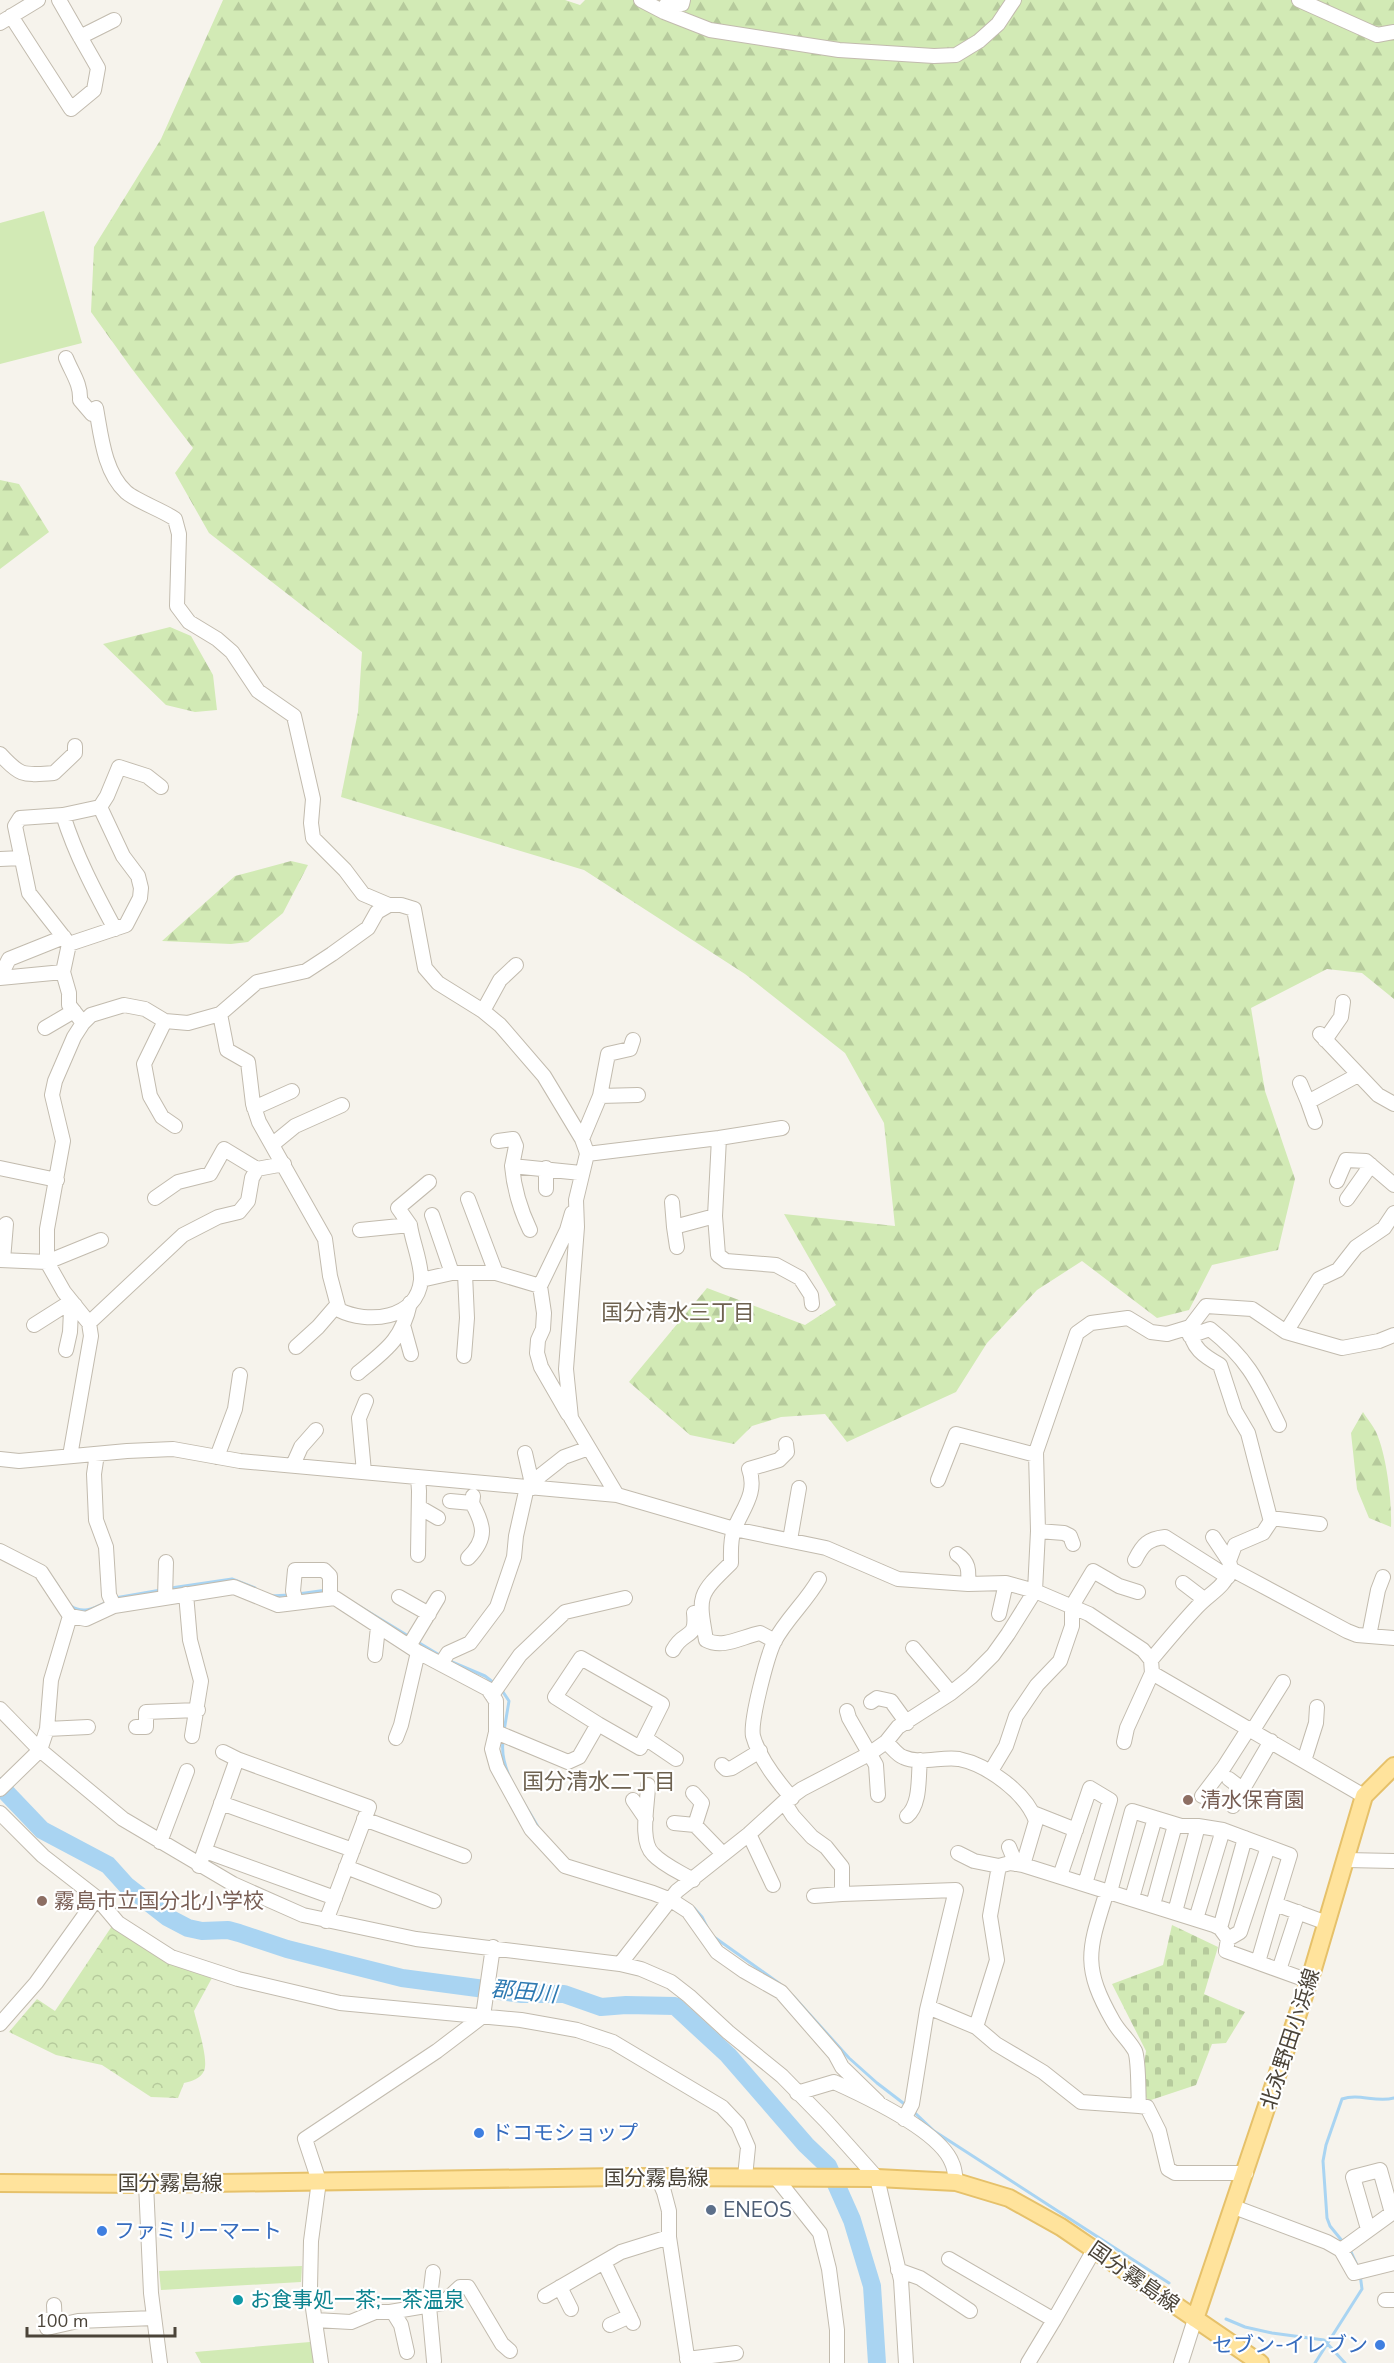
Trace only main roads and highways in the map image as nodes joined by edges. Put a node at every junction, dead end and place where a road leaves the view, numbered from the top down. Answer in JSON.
{"nodes":[{"id":1,"x":1394,"y":1766,"type":"edge"},
{"id":2,"x":0,"y":2183,"type":"edge"},
{"id":3,"x":1195,"y":2319,"type":"junction"},
{"id":4,"x":1260,"y":2363,"type":"edge"}],
"edges":[{"from":1,"to":3,"type":"main road","name":"北永野田小浜線"},
{"from":2,"to":3,"type":"main road","name":"国分霧島線"},
{"from":3,"to":4,"type":"main road","name":"国分霧島線"}]}
